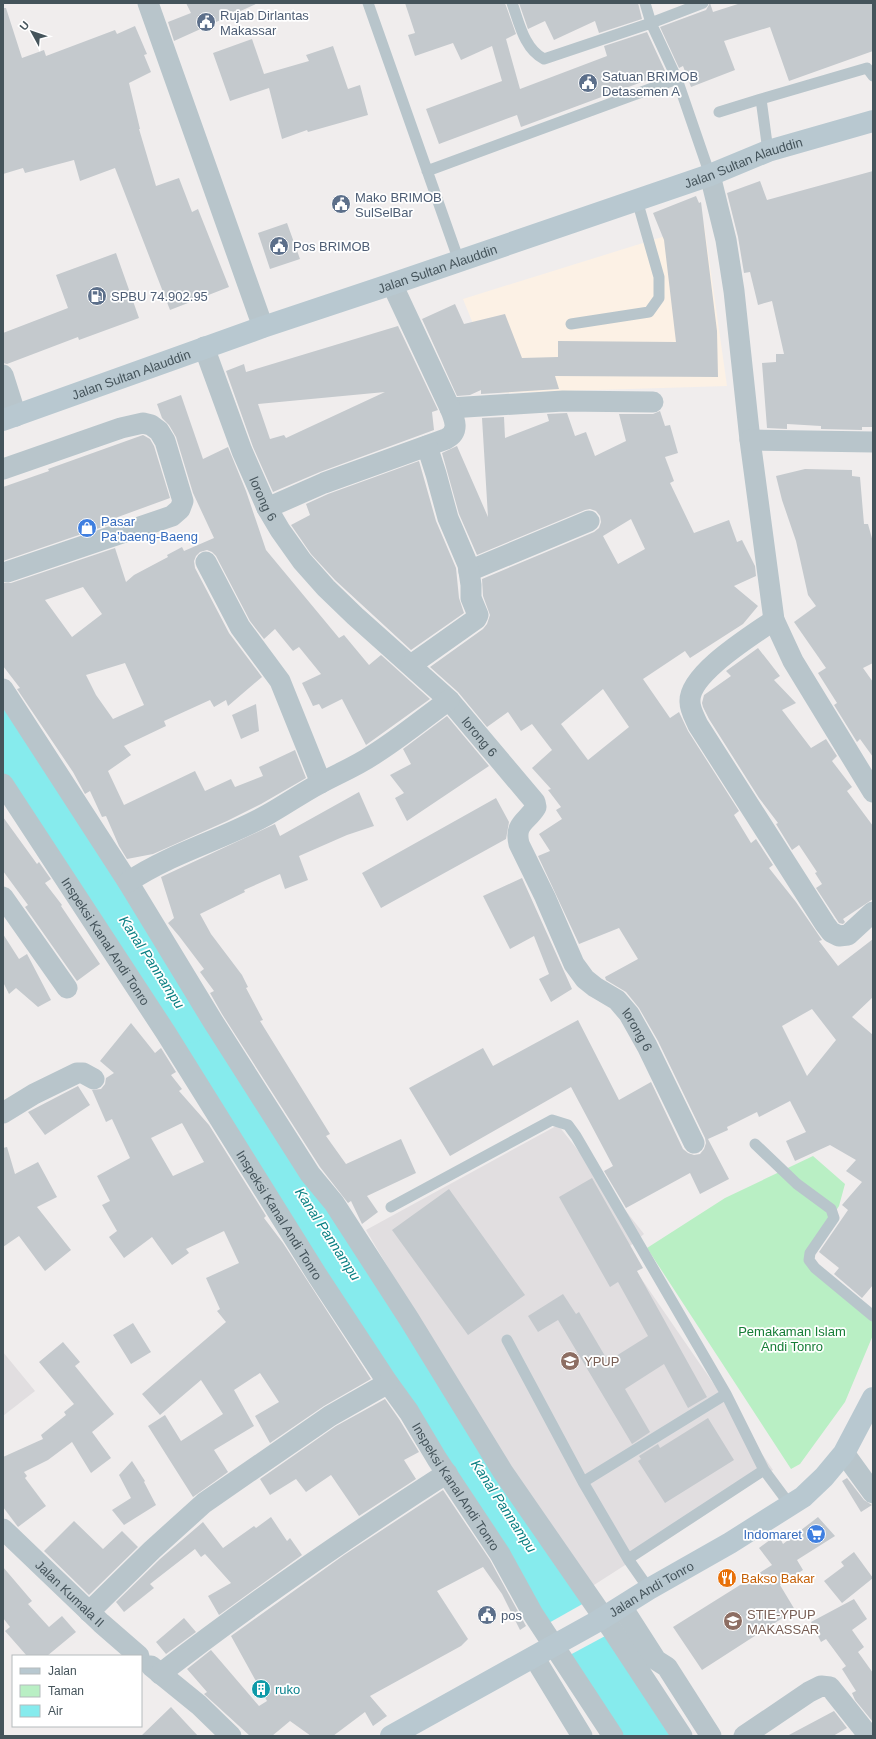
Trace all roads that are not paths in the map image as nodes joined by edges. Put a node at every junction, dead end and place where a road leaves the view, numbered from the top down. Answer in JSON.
{"nodes":[{"id":1,"x":148,"y":3,"type":"edge"},
{"id":2,"x":368,"y":3,"type":"edge"},
{"id":3,"x":512,"y":3,"type":"edge"},
{"id":4,"x":645,"y":3,"type":"edge"},
{"id":5,"x":703,"y":3,"type":"edge"},
{"id":6,"x":651,"y":22,"type":"junction"},
{"id":7,"x":871,"y":70,"type":"edge"},
{"id":8,"x":677,"y":79,"type":"junction"},
{"id":9,"x":761,"y":99,"type":"junction"},
{"id":10,"x":719,"y":112,"type":"dead end"},
{"id":11,"x":873,"y":121,"type":"edge"},
{"id":12,"x":768,"y":151,"type":"junction"},
{"id":13,"x":427,"y":171,"type":"junction"},
{"id":14,"x":710,"y":175,"type":"junction"},
{"id":15,"x":640,"y":206,"type":"junction"},
{"id":16,"x":459,"y":261,"type":"junction"},
{"id":17,"x":392,"y":284,"type":"junction"},
{"id":18,"x":571,"y":324,"type":"dead end"},
{"id":19,"x":263,"y":326,"type":"junction"},
{"id":20,"x":204,"y":347,"type":"junction"},
{"id":21,"x":3,"y":375,"type":"edge"},
{"id":22,"x":653,"y":402,"type":"dead end"},
{"id":23,"x":450,"y":408,"type":"junction"},
{"id":24,"x":10,"y":418,"type":"edge"},
{"id":25,"x":750,"y":440,"type":"junction"},
{"id":26,"x":873,"y":442,"type":"edge"},
{"id":27,"x":427,"y":446,"type":"junction"},
{"id":28,"x":3,"y":469,"type":"edge"},
{"id":29,"x":267,"y":508,"type":"junction"},
{"id":30,"x":589,"y":521,"type":"dead end"},
{"id":31,"x":206,"y":562,"type":"dead end"},
{"id":32,"x":469,"y":571,"type":"junction"},
{"id":33,"x":8,"y":572,"type":"dead end"},
{"id":34,"x":774,"y":620,"type":"junction"},
{"id":35,"x":411,"y":665,"type":"junction"},
{"id":36,"x":3,"y":689,"type":"edge"},
{"id":37,"x":449,"y":700,"type":"junction"},
{"id":38,"x":321,"y":782,"type":"junction"},
{"id":39,"x":3,"y":784,"type":"edge"},
{"id":40,"x":873,"y":792,"type":"edge"},
{"id":41,"x":128,"y":882,"type":"junction"},
{"id":42,"x":3,"y":897,"type":"edge"},
{"id":43,"x":873,"y":912,"type":"edge"},
{"id":44,"x":67,"y":988,"type":"dead end"},
{"id":45,"x":94,"y":1079,"type":"dead end"},
{"id":46,"x":3,"y":1113,"type":"edge"},
{"id":47,"x":694,"y":1143,"type":"dead end"},
{"id":48,"x":755,"y":1144,"type":"dead end"},
{"id":49,"x":391,"y":1207,"type":"dead end"},
{"id":50,"x":873,"y":1316,"type":"edge"},
{"id":51,"x":507,"y":1340,"type":"dead end"},
{"id":52,"x":388,"y":1383,"type":"junction"},
{"id":53,"x":726,"y":1394,"type":"junction"},
{"id":54,"x":873,"y":1398,"type":"edge"},
{"id":55,"x":844,"y":1453,"type":"junction"},
{"id":56,"x":764,"y":1470,"type":"junction"},
{"id":57,"x":447,"y":1473,"type":"junction"},
{"id":58,"x":583,"y":1482,"type":"junction"},
{"id":59,"x":873,"y":1493,"type":"edge"},
{"id":60,"x":790,"y":1505,"type":"junction"},
{"id":61,"x":3,"y":1529,"type":"edge"},
{"id":62,"x":628,"y":1559,"type":"junction"},
{"id":63,"x":621,"y":1607,"type":"junction"},
{"id":64,"x":89,"y":1612,"type":"junction"},
{"id":65,"x":560,"y":1650,"type":"junction"},
{"id":66,"x":138,"y":1655,"type":"edge"},
{"id":67,"x":534,"y":1657,"type":"junction"},
{"id":68,"x":142,"y":1659,"type":"edge"},
{"id":69,"x":160,"y":1674,"type":"junction"},
{"id":70,"x":231,"y":1736,"type":"edge"},
{"id":71,"x":391,"y":1736,"type":"edge"},
{"id":72,"x":582,"y":1736,"type":"edge"},
{"id":73,"x":613,"y":1736,"type":"edge"},
{"id":74,"x":682,"y":1736,"type":"edge"},
{"id":75,"x":711,"y":1736,"type":"edge"},
{"id":76,"x":744,"y":1736,"type":"edge"},
{"id":77,"x":869,"y":1736,"type":"edge"}],
"edges":[{"from":1,"to":19,"type":"street"},
{"from":2,"to":13,"type":"lane"},
{"from":3,"to":6,"type":"lane"},
{"from":4,"to":6,"type":"lane"},
{"from":5,"to":6,"type":"lane"},
{"from":6,"to":8,"type":"lane"},
{"from":7,"to":9,"type":"lane"},
{"from":8,"to":13,"type":"lane"},
{"from":8,"to":14,"type":"lane"},
{"from":9,"to":10,"type":"lane"},
{"from":9,"to":12,"type":"lane"},
{"from":11,"to":12,"type":"main road","name":"Jalan Sultan Alauddin"},
{"from":12,"to":14,"type":"main road","name":"Jalan Sultan Alauddin"},
{"from":13,"to":16,"type":"lane"},
{"from":14,"to":15,"type":"main road","name":"Jalan Sultan Alauddin"},
{"from":14,"to":25,"type":"street"},
{"from":15,"to":16,"type":"main road","name":"Jalan Sultan Alauddin"},
{"from":15,"to":18,"type":"lane"},
{"from":16,"to":17,"type":"main road","name":"Jalan Sultan Alauddin"},
{"from":17,"to":19,"type":"main road","name":"Jalan Sultan Alauddin"},
{"from":17,"to":23,"type":"street"},
{"from":19,"to":20,"type":"main road","name":"Jalan Sultan Alauddin"},
{"from":20,"to":24,"type":"main road","name":"Jalan Sultan Alauddin"},
{"from":20,"to":29,"type":"street","name":"lorong 6"},
{"from":21,"to":24,"type":"street"},
{"from":22,"to":23,"type":"street"},
{"from":23,"to":27,"type":"street"},
{"from":25,"to":26,"type":"street"},
{"from":25,"to":34,"type":"street"},
{"from":27,"to":29,"type":"street"},
{"from":27,"to":32,"type":"street"},
{"from":28,"to":33,"type":"street"},
{"from":29,"to":35,"type":"street","name":"lorong 6"},
{"from":30,"to":32,"type":"street"},
{"from":31,"to":38,"type":"street"},
{"from":32,"to":35,"type":"street"},
{"from":34,"to":40,"type":"street"},
{"from":34,"to":43,"type":"street"},
{"from":35,"to":37,"type":"street","name":"lorong 6"},
{"from":36,"to":41,"type":"street"},
{"from":37,"to":38,"type":"street"},
{"from":37,"to":47,"type":"street","name":"lorong 6"},
{"from":38,"to":41,"type":"street"},
{"from":39,"to":52,"type":"street","name":"Inspeksi Kanal Andi Tonro"},
{"from":41,"to":63,"type":"street"},
{"from":42,"to":44,"type":"street"},
{"from":45,"to":46,"type":"street"},
{"from":48,"to":50,"type":"lane"},
{"from":49,"to":53,"type":"lane"},
{"from":51,"to":58,"type":"lane"},
{"from":52,"to":57,"type":"street","name":"Inspeksi Kanal Andi Tonro"},
{"from":52,"to":64,"type":"street"},
{"from":53,"to":56,"type":"lane"},
{"from":53,"to":58,"type":"lane"},
{"from":54,"to":55,"type":"main road","name":"Jalan Andi Tonro"},
{"from":55,"to":59,"type":"street"},
{"from":55,"to":60,"type":"main road","name":"Jalan Andi Tonro"},
{"from":56,"to":60,"type":"lane"},
{"from":56,"to":62,"type":"lane"},
{"from":57,"to":65,"type":"street","name":"Inspeksi Kanal Andi Tonro"},
{"from":57,"to":69,"type":"street"},
{"from":58,"to":62,"type":"lane"},
{"from":60,"to":63,"type":"main road","name":"Jalan Andi Tonro"},
{"from":61,"to":64,"type":"street","name":"Jalan Kumala II"},
{"from":62,"to":63,"type":"lane"},
{"from":63,"to":65,"type":"main road","name":"Jalan Andi Tonro"},
{"from":63,"to":74,"type":"street"},
{"from":63,"to":75,"type":"street"},
{"from":64,"to":66,"type":"street","name":"Jalan Kumala II"},
{"from":65,"to":67,"type":"main road","name":"Jalan Andi Tonro"},
{"from":65,"to":73,"type":"street"},
{"from":67,"to":71,"type":"main road","name":"Jalan Andi Tonro"},
{"from":67,"to":72,"type":"street"},
{"from":68,"to":69,"type":"street","name":"Jalan Kumala II"},
{"from":69,"to":70,"type":"street","name":"Jalan Kumala II"},
{"from":76,"to":77,"type":"street"}]}
